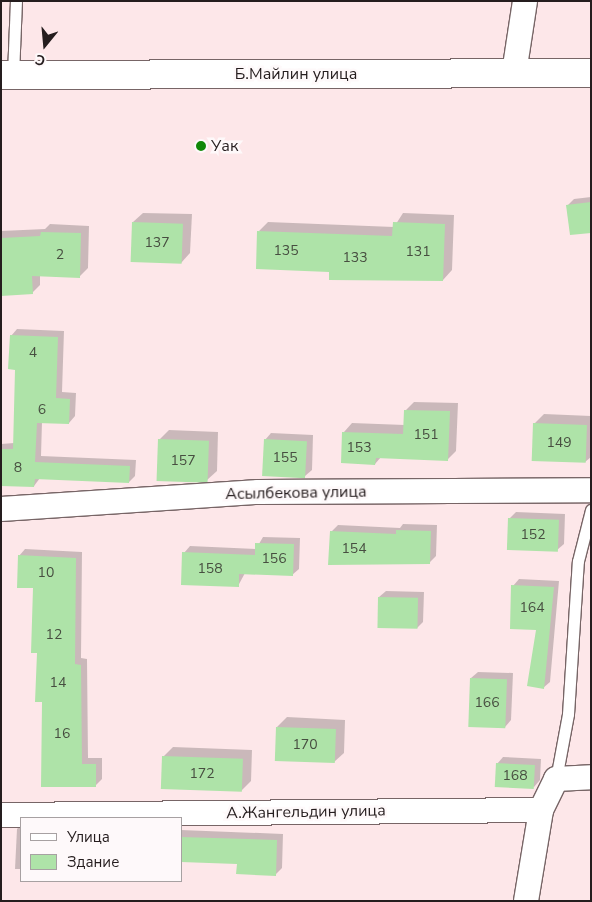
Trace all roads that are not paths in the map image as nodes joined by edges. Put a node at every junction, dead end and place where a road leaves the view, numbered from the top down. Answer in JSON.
{"nodes":[{"id":1,"x":16,"y":1,"type":"edge"},
{"id":2,"x":525,"y":1,"type":"edge"},
{"id":3,"x":514,"y":73,"type":"junction"},
{"id":4,"x":591,"y":73,"type":"edge"},
{"id":5,"x":7,"y":75,"type":"edge"},
{"id":6,"x":591,"y":490,"type":"edge"},
{"id":7,"x":1,"y":509,"type":"edge"},
{"id":8,"x":591,"y":510,"type":"edge"},
{"id":9,"x":591,"y":776,"type":"edge"},
{"id":10,"x":556,"y":778,"type":"junction"},
{"id":11,"x":541,"y":810,"type":"junction"},
{"id":12,"x":1,"y":815,"type":"edge"},
{"id":13,"x":526,"y":901,"type":"edge"}],
"edges":[{"from":1,"to":5,"type":"lane"},
{"from":2,"to":3,"type":"street"},
{"from":3,"to":4,"type":"street","name":"Б.Майлин улица"},
{"from":3,"to":5,"type":"street","name":"Б.Майлин улица"},
{"from":6,"to":7,"type":"street","name":"Асылбекова улица"},
{"from":8,"to":10,"type":"lane"},
{"from":9,"to":10,"type":"street"},
{"from":10,"to":11,"type":"street"},
{"from":11,"to":12,"type":"street","name":"А.Жангельдин улица"},
{"from":11,"to":13,"type":"street"}]}
